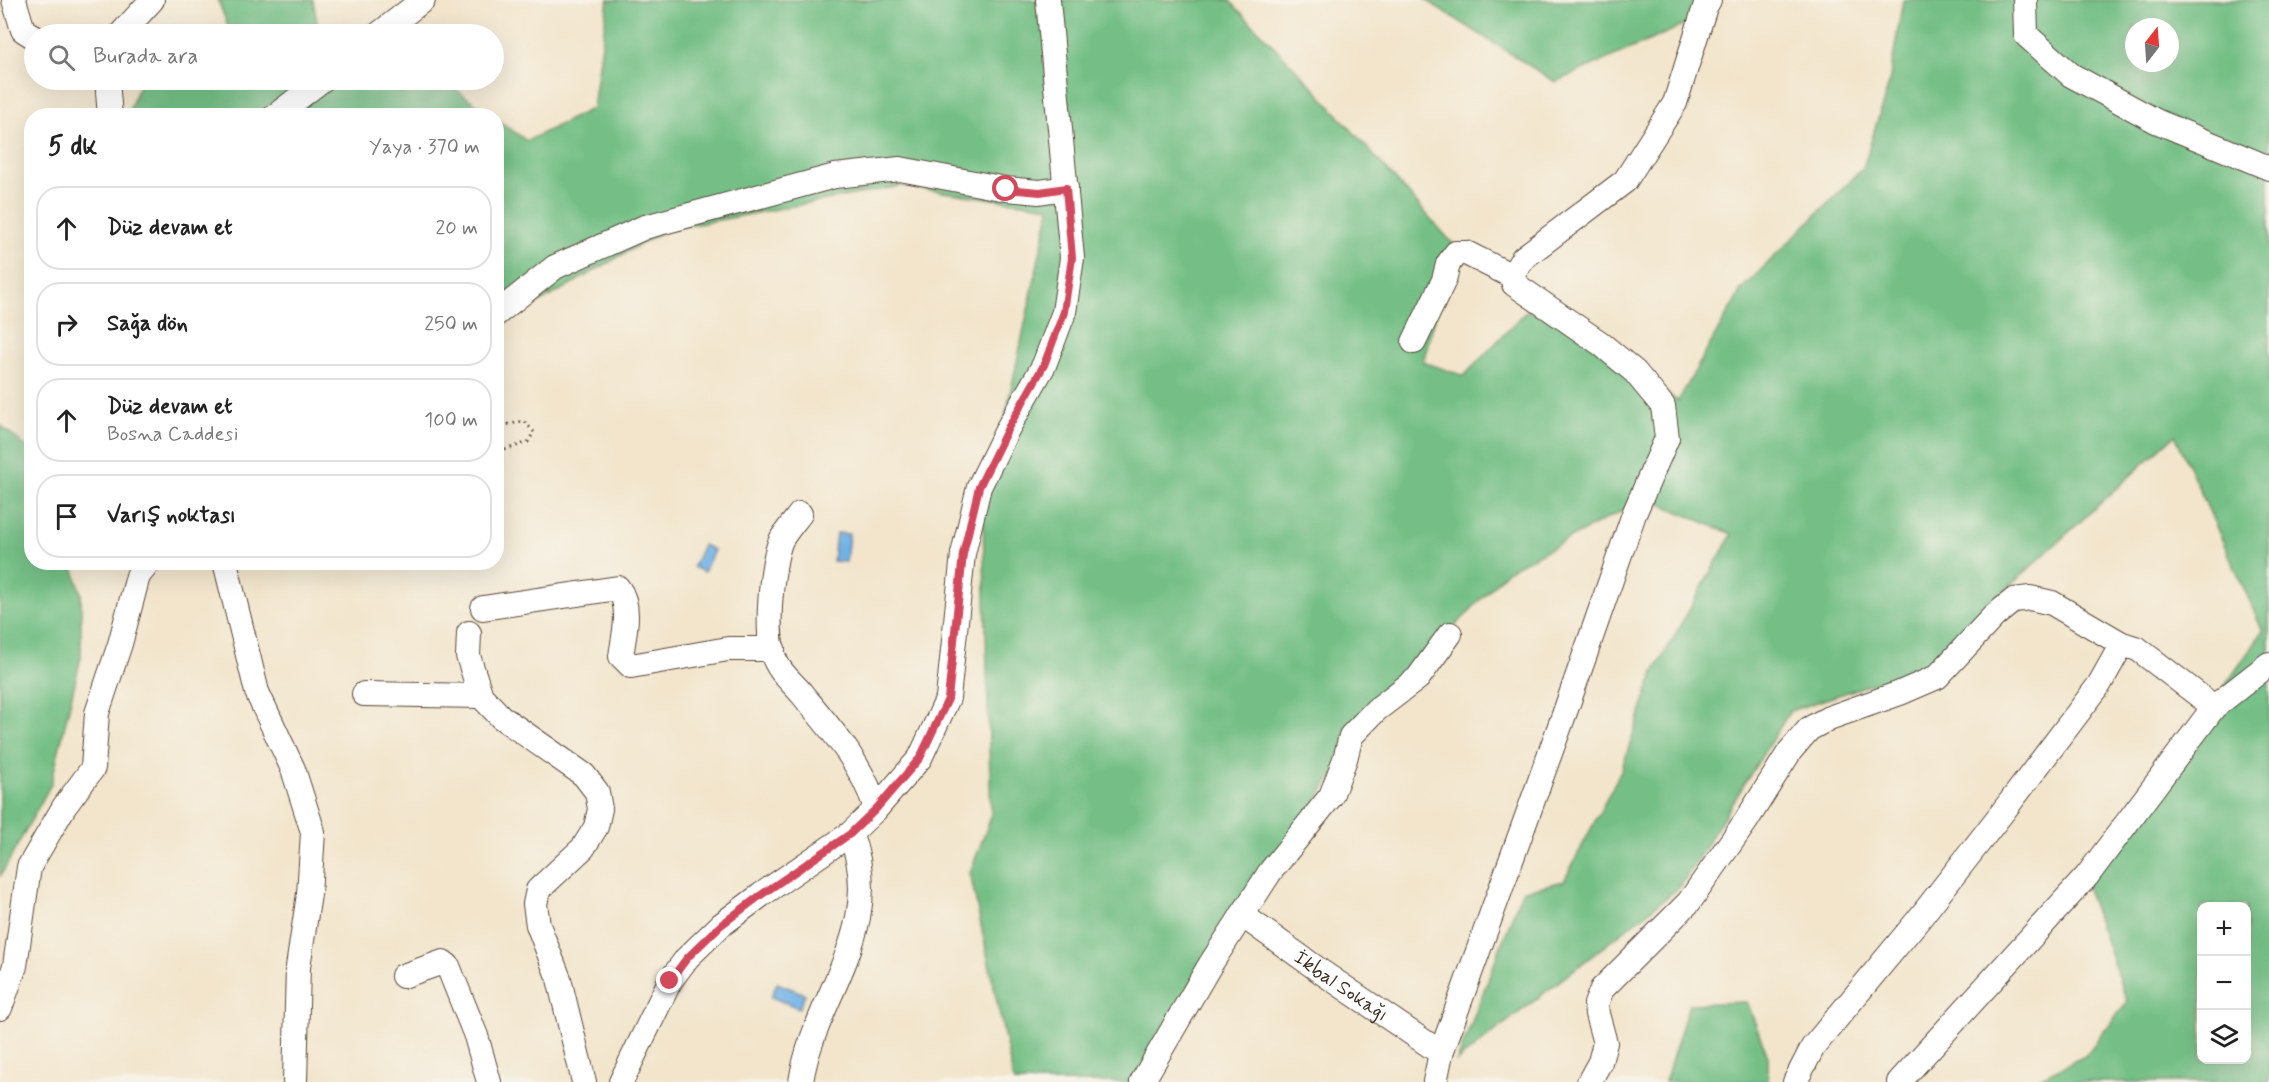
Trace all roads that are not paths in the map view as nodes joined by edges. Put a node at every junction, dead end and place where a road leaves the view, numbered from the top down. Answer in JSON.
{"nodes":[{"id":1,"x":14,"y":0,"type":"edge"},
{"id":2,"x":152,"y":0,"type":"edge"},
{"id":3,"x":423,"y":0,"type":"edge"},
{"id":4,"x":1048,"y":0,"type":"edge"},
{"id":5,"x":1709,"y":0,"type":"edge"},
{"id":6,"x":2025,"y":0,"type":"edge"},
{"id":7,"x":130,"y":24,"type":"edge"},
{"id":8,"x":393,"y":24,"type":"edge"},
{"id":9,"x":24,"y":31,"type":"edge"},
{"id":10,"x":108,"y":90,"type":"edge"},
{"id":11,"x":309,"y":90,"type":"edge"},
{"id":12,"x":109,"y":108,"type":"edge"},
{"id":13,"x":285,"y":108,"type":"edge"},
{"id":14,"x":2269,"y":168,"type":"edge"},
{"id":15,"x":1066,"y":188,"type":"junction"},
{"id":16,"x":1512,"y":276,"type":"junction"},
{"id":17,"x":504,"y":308,"type":"edge"},
{"id":18,"x":1414,"y":342,"type":"dead end"},
{"id":19,"x":800,"y":514,"type":"dead end"},
{"id":20,"x":143,"y":570,"type":"edge"},
{"id":21,"x":225,"y":570,"type":"edge"},
{"id":22,"x":483,"y":608,"type":"dead end"},
{"id":23,"x":469,"y":633,"type":"dead end"},
{"id":24,"x":1450,"y":634,"type":"dead end"},
{"id":25,"x":2122,"y":644,"type":"junction"},
{"id":26,"x":773,"y":649,"type":"junction"},
{"id":27,"x":2269,"y":664,"type":"edge"},
{"id":28,"x":364,"y":694,"type":"dead end"},
{"id":29,"x":481,"y":696,"type":"junction"},
{"id":30,"x":2214,"y":707,"type":"junction"},
{"id":31,"x":876,"y":809,"type":"junction"},
{"id":32,"x":850,"y":834,"type":"junction"},
{"id":33,"x":1242,"y":915,"type":"junction"},
{"id":34,"x":403,"y":976,"type":"dead end"},
{"id":35,"x":0,"y":1008,"type":"edge"},
{"id":36,"x":1441,"y":1053,"type":"junction"},
{"id":37,"x":296,"y":1082,"type":"edge"},
{"id":38,"x":489,"y":1082,"type":"edge"},
{"id":39,"x":584,"y":1082,"type":"edge"},
{"id":40,"x":621,"y":1082,"type":"edge"},
{"id":41,"x":801,"y":1082,"type":"edge"},
{"id":42,"x":1142,"y":1082,"type":"edge"},
{"id":43,"x":1435,"y":1082,"type":"edge"},
{"id":44,"x":1589,"y":1082,"type":"edge"},
{"id":45,"x":1795,"y":1082,"type":"edge"},
{"id":46,"x":1899,"y":1082,"type":"edge"}],
"edges":[{"from":1,"to":9,"type":"street"},
{"from":2,"to":7,"type":"street"},
{"from":3,"to":8,"type":"street"},
{"from":4,"to":15,"type":"street"},
{"from":5,"to":16,"type":"street"},
{"from":6,"to":14,"type":"street"},
{"from":10,"to":12,"type":"street"},
{"from":11,"to":13,"type":"street"},
{"from":15,"to":17,"type":"street"},
{"from":15,"to":31,"type":"street"},
{"from":16,"to":18,"type":"street"},
{"from":16,"to":36,"type":"street"},
{"from":19,"to":26,"type":"street"},
{"from":20,"to":35,"type":"street"},
{"from":21,"to":37,"type":"street"},
{"from":22,"to":26,"type":"street"},
{"from":23,"to":29,"type":"street"},
{"from":24,"to":33,"type":"street"},
{"from":25,"to":30,"type":"street"},
{"from":25,"to":44,"type":"street"},
{"from":25,"to":45,"type":"street"},
{"from":26,"to":31,"type":"street"},
{"from":27,"to":30,"type":"street"},
{"from":28,"to":29,"type":"street"},
{"from":29,"to":39,"type":"street"},
{"from":30,"to":46,"type":"street"},
{"from":31,"to":32,"type":"street"},
{"from":32,"to":40,"type":"street"},
{"from":32,"to":41,"type":"street"},
{"from":33,"to":36,"type":"street","name":"İkbal Sokağı"},
{"from":33,"to":42,"type":"street"},
{"from":34,"to":38,"type":"street"},
{"from":36,"to":43,"type":"street"}]}
